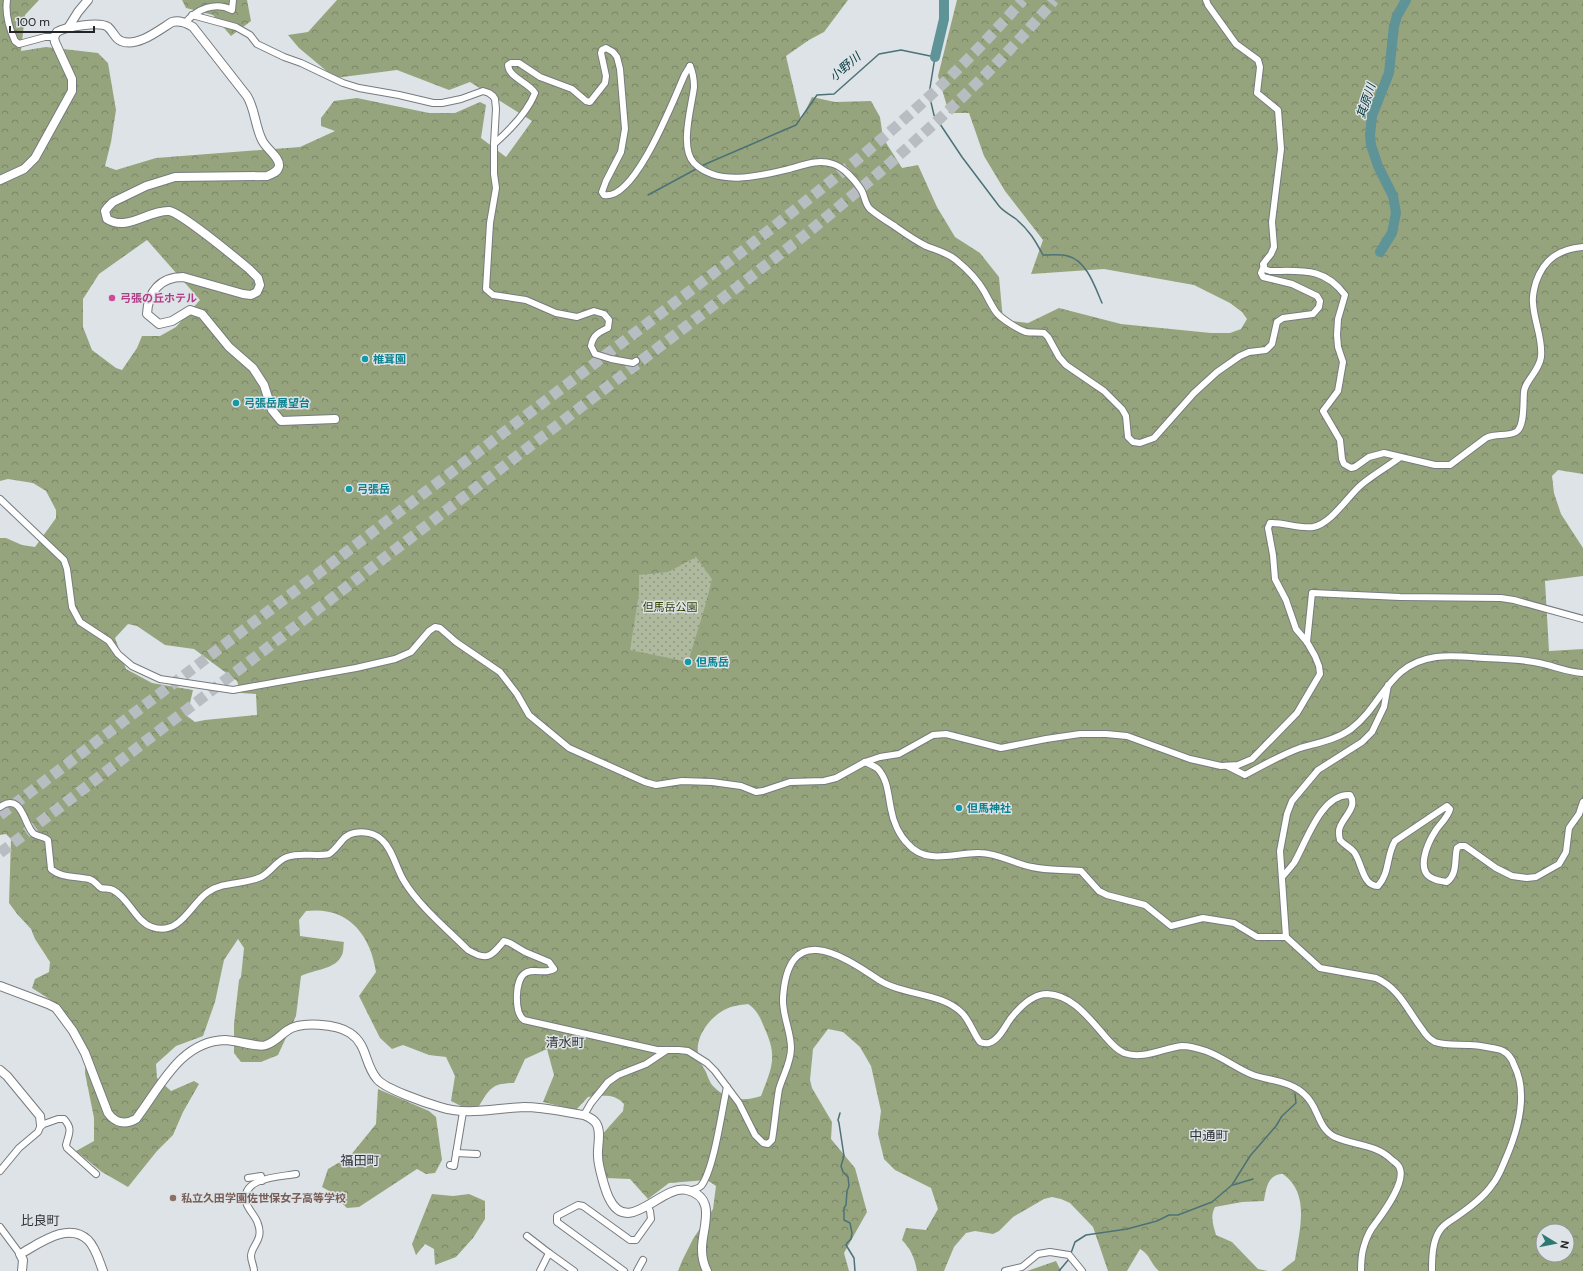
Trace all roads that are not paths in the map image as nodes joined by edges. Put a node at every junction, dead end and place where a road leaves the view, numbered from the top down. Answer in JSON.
{"nodes":[{"id":1,"x":7,"y":0,"type":"edge"},
{"id":2,"x":88,"y":0,"type":"edge"},
{"id":3,"x":233,"y":0,"type":"edge"},
{"id":4,"x":1206,"y":0,"type":"edge"},
{"id":5,"x":192,"y":15,"type":"junction"},
{"id":6,"x":185,"y":22,"type":"junction"},
{"id":7,"x":68,"y":28,"type":"junction"},
{"id":8,"x":54,"y":37,"type":"junction"},
{"id":9,"x":494,"y":144,"type":"junction"},
{"id":10,"x":0,"y":180,"type":"edge"},
{"id":11,"x":1583,"y":246,"type":"edge"},
{"id":12,"x":1264,"y":266,"type":"junction"},
{"id":13,"x":636,"y":361,"type":"dead end"},
{"id":14,"x":335,"y":419,"type":"dead end"},
{"id":15,"x":1399,"y":458,"type":"junction"},
{"id":16,"x":0,"y":499,"type":"edge"},
{"id":17,"x":1583,"y":619,"type":"edge"},
{"id":18,"x":1307,"y":642,"type":"junction"},
{"id":19,"x":1583,"y":673,"type":"edge"},
{"id":20,"x":1388,"y":685,"type":"junction"},
{"id":21,"x":865,"y":762,"type":"junction"},
{"id":22,"x":1227,"y":766,"type":"junction"},
{"id":23,"x":1583,"y":802,"type":"edge"},
{"id":24,"x":0,"y":806,"type":"edge"},
{"id":25,"x":1282,"y":877,"type":"junction"},
{"id":26,"x":1286,"y":937,"type":"junction"},
{"id":27,"x":0,"y":986,"type":"edge"},
{"id":28,"x":667,"y":1050,"type":"junction"},
{"id":29,"x":0,"y":1070,"type":"edge"},
{"id":30,"x":727,"y":1087,"type":"junction"},
{"id":31,"x":464,"y":1112,"type":"junction"},
{"id":32,"x":584,"y":1115,"type":"junction"},
{"id":33,"x":41,"y":1125,"type":"junction"},
{"id":34,"x":456,"y":1153,"type":"junction"},
{"id":35,"x":477,"y":1154,"type":"dead end"},
{"id":36,"x":450,"y":1165,"type":"dead end"},
{"id":37,"x":0,"y":1171,"type":"edge"},
{"id":38,"x":96,"y":1174,"type":"dead end"},
{"id":39,"x":296,"y":1174,"type":"dead end"},
{"id":40,"x":248,"y":1178,"type":"dead end"},
{"id":41,"x":262,"y":1180,"type":"junction"},
{"id":42,"x":690,"y":1190,"type":"junction"},
{"id":43,"x":647,"y":1205,"type":"junction"},
{"id":44,"x":0,"y":1227,"type":"edge"},
{"id":45,"x":527,"y":1236,"type":"dead end"},
{"id":46,"x":549,"y":1253,"type":"junction"},
{"id":47,"x":20,"y":1254,"type":"junction"},
{"id":48,"x":643,"y":1260,"type":"dead end"},
{"id":49,"x":22,"y":1271,"type":"edge"},
{"id":50,"x":103,"y":1271,"type":"edge"},
{"id":51,"x":254,"y":1271,"type":"edge"},
{"id":52,"x":540,"y":1271,"type":"edge"},
{"id":53,"x":574,"y":1271,"type":"edge"},
{"id":54,"x":624,"y":1271,"type":"edge"},
{"id":55,"x":637,"y":1271,"type":"edge"},
{"id":56,"x":707,"y":1271,"type":"edge"},
{"id":57,"x":1005,"y":1271,"type":"edge"},
{"id":58,"x":1082,"y":1271,"type":"edge"},
{"id":59,"x":1361,"y":1271,"type":"edge"},
{"id":60,"x":1432,"y":1271,"type":"edge"}],
"edges":[{"from":1,"to":8,"type":"street"},
{"from":2,"to":7,"type":"street"},
{"from":3,"to":5,"type":"street"},
{"from":4,"to":12,"type":"street"},
{"from":5,"to":6,"type":"street"},
{"from":5,"to":9,"type":"street"},
{"from":6,"to":7,"type":"street"},
{"from":6,"to":14,"type":"street"},
{"from":7,"to":8,"type":"street"},
{"from":8,"to":10,"type":"street"},
{"from":9,"to":12,"type":"street"},
{"from":9,"to":13,"type":"street"},
{"from":11,"to":15,"type":"street"},
{"from":12,"to":15,"type":"street"},
{"from":15,"to":18,"type":"street"},
{"from":16,"to":21,"type":"street"},
{"from":17,"to":18,"type":"street"},
{"from":18,"to":22,"type":"street"},
{"from":19,"to":20,"type":"street"},
{"from":20,"to":22,"type":"street"},
{"from":20,"to":25,"type":"street"},
{"from":21,"to":22,"type":"street"},
{"from":21,"to":26,"type":"street"},
{"from":23,"to":25,"type":"street"},
{"from":24,"to":28,"type":"street"},
{"from":25,"to":26,"type":"street"},
{"from":26,"to":60,"type":"street"},
{"from":27,"to":31,"type":"street"},
{"from":28,"to":30,"type":"street"},
{"from":28,"to":32,"type":"street"},
{"from":29,"to":33,"type":"street"},
{"from":30,"to":42,"type":"street"},
{"from":30,"to":59,"type":"street"},
{"from":31,"to":32,"type":"street"},
{"from":31,"to":34,"type":"street"},
{"from":32,"to":43,"type":"street"},
{"from":33,"to":37,"type":"street"},
{"from":33,"to":38,"type":"street"},
{"from":34,"to":35,"type":"street"},
{"from":34,"to":36,"type":"street"},
{"from":39,"to":41,"type":"street"},
{"from":40,"to":41,"type":"street"},
{"from":41,"to":51,"type":"street"},
{"from":42,"to":43,"type":"street"},
{"from":42,"to":56,"type":"street"},
{"from":43,"to":54,"type":"street"},
{"from":44,"to":47,"type":"street"},
{"from":45,"to":46,"type":"street"},
{"from":46,"to":52,"type":"street"},
{"from":46,"to":53,"type":"street"},
{"from":47,"to":49,"type":"street"},
{"from":47,"to":50,"type":"street"},
{"from":48,"to":55,"type":"street"},
{"from":57,"to":58,"type":"street"}]}
